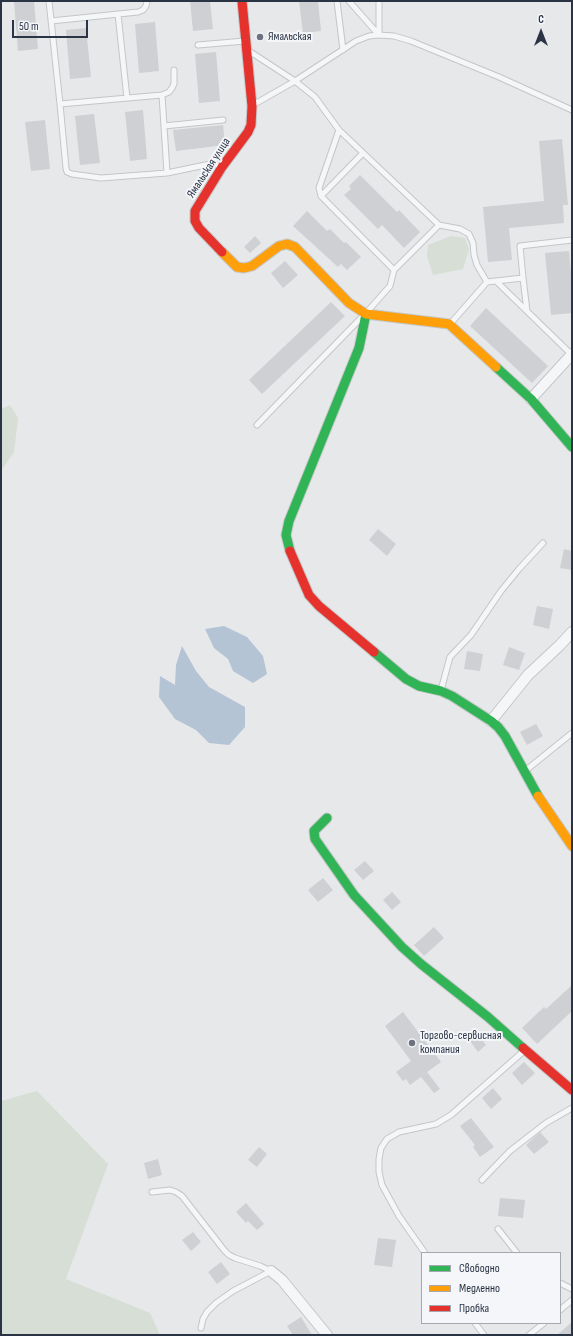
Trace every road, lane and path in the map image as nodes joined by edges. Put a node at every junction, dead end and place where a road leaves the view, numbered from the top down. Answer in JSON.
{"nodes":[{"id":1,"x":49,"y":1,"type":"edge"},
{"id":2,"x":147,"y":1,"type":"edge"},
{"id":3,"x":242,"y":1,"type":"edge"},
{"id":4,"x":337,"y":1,"type":"edge"},
{"id":5,"x":349,"y":1,"type":"edge"},
{"id":6,"x":379,"y":1,"type":"edge"},
{"id":7,"x":118,"y":14,"type":"junction"},
{"id":8,"x":51,"y":20,"type":"junction"},
{"id":9,"x":379,"y":35,"type":"junction"},
{"id":10,"x":198,"y":45,"type":"dead end"},
{"id":11,"x":247,"y":46,"type":"junction"},
{"id":12,"x":343,"y":50,"type":"junction"},
{"id":13,"x":174,"y":70,"type":"dead end"},
{"id":14,"x":295,"y":81,"type":"junction"},
{"id":15,"x":162,"y":94,"type":"junction"},
{"id":16,"x":127,"y":98,"type":"junction"},
{"id":17,"x":60,"y":104,"type":"junction"},
{"id":18,"x":252,"y":106,"type":"junction"},
{"id":19,"x":572,"y":110,"type":"edge"},
{"id":20,"x":223,"y":120,"type":"dead end"},
{"id":21,"x":164,"y":126,"type":"junction"},
{"id":22,"x":339,"y":130,"type":"junction"},
{"id":23,"x":363,"y":153,"type":"junction"},
{"id":24,"x":222,"y":167,"type":"junction"},
{"id":25,"x":167,"y":173,"type":"junction"},
{"id":26,"x":321,"y":196,"type":"junction"},
{"id":27,"x":439,"y":225,"type":"junction"},
{"id":28,"x":572,"y":240,"type":"edge"},
{"id":29,"x":394,"y":270,"type":"junction"},
{"id":30,"x":523,"y":278,"type":"junction"},
{"id":31,"x":496,"y":281,"type":"junction"},
{"id":32,"x":487,"y":282,"type":"junction"},
{"id":33,"x":527,"y":311,"type":"junction"},
{"id":34,"x":366,"y":314,"type":"junction"},
{"id":35,"x":449,"y":324,"type":"junction"},
{"id":36,"x":572,"y":355,"type":"edge"},
{"id":37,"x":531,"y":399,"type":"junction"},
{"id":38,"x":257,"y":425,"type":"dead end"},
{"id":39,"x":572,"y":447,"type":"edge"},
{"id":40,"x":543,"y":543,"type":"dead end"},
{"id":41,"x":572,"y":632,"type":"edge"},
{"id":42,"x":441,"y":691,"type":"junction"},
{"id":43,"x":490,"y":721,"type":"junction"},
{"id":44,"x":572,"y":733,"type":"edge"},
{"id":45,"x":524,"y":772,"type":"junction"},
{"id":46,"x":327,"y":818,"type":"dead end"},
{"id":47,"x":572,"y":846,"type":"edge"},
{"id":48,"x":526,"y":1050,"type":"junction"},
{"id":49,"x":572,"y":1090,"type":"edge"},
{"id":50,"x":572,"y":1108,"type":"edge"},
{"id":51,"x":482,"y":1180,"type":"dead end"},
{"id":52,"x":152,"y":1192,"type":"dead end"},
{"id":53,"x":498,"y":1229,"type":"dead end"},
{"id":54,"x":424,"y":1252,"type":"edge"},
{"id":55,"x":516,"y":1252,"type":"edge"},
{"id":56,"x":271,"y":1271,"type":"junction"},
{"id":57,"x":561,"y":1283,"type":"edge"},
{"id":58,"x":572,"y":1289,"type":"edge"},
{"id":59,"x":572,"y":1300,"type":"edge"},
{"id":60,"x":561,"y":1309,"type":"edge"},
{"id":61,"x":476,"y":1324,"type":"edge"},
{"id":62,"x":543,"y":1324,"type":"edge"},
{"id":63,"x":201,"y":1328,"type":"dead end"},
{"id":64,"x":327,"y":1335,"type":"edge"},
{"id":65,"x":484,"y":1335,"type":"edge"},
{"id":66,"x":529,"y":1335,"type":"edge"}],
"edges":[{"from":1,"to":8,"type":"lane"},
{"from":2,"to":7,"type":"lane"},
{"from":3,"to":11,"type":"street","name":"Ямальская улица"},
{"from":4,"to":12,"type":"lane"},
{"from":5,"to":9,"type":"lane"},
{"from":6,"to":9,"type":"lane"},
{"from":7,"to":8,"type":"lane"},
{"from":7,"to":16,"type":"lane"},
{"from":8,"to":17,"type":"lane"},
{"from":9,"to":12,"type":"lane"},
{"from":9,"to":19,"type":"lane"},
{"from":10,"to":11,"type":"lane"},
{"from":11,"to":14,"type":"lane"},
{"from":11,"to":18,"type":"street","name":"Ямальская улица"},
{"from":12,"to":14,"type":"lane"},
{"from":13,"to":15,"type":"lane"},
{"from":14,"to":18,"type":"lane"},
{"from":14,"to":22,"type":"lane"},
{"from":15,"to":16,"type":"lane"},
{"from":15,"to":21,"type":"lane"},
{"from":16,"to":17,"type":"lane"},
{"from":17,"to":25,"type":"lane"},
{"from":18,"to":24,"type":"street","name":"Ямальская улица"},
{"from":20,"to":21,"type":"lane"},
{"from":21,"to":25,"type":"lane"},
{"from":22,"to":23,"type":"lane"},
{"from":22,"to":26,"type":"lane"},
{"from":23,"to":26,"type":"lane"},
{"from":23,"to":27,"type":"lane"},
{"from":24,"to":25,"type":"lane"},
{"from":24,"to":34,"type":"street","name":"Ямальская улица"},
{"from":26,"to":29,"type":"lane"},
{"from":27,"to":29,"type":"lane"},
{"from":27,"to":32,"type":"lane"},
{"from":28,"to":30,"type":"lane"},
{"from":29,"to":34,"type":"lane"},
{"from":30,"to":31,"type":"lane"},
{"from":30,"to":33,"type":"lane"},
{"from":31,"to":32,"type":"lane"},
{"from":31,"to":33,"type":"lane"},
{"from":32,"to":35,"type":"lane"},
{"from":33,"to":36,"type":"lane"},
{"from":34,"to":35,"type":"street"},
{"from":34,"to":38,"type":"lane"},
{"from":34,"to":42,"type":"street"},
{"from":35,"to":37,"type":"street"},
{"from":36,"to":37,"type":"street"},
{"from":37,"to":39,"type":"street"},
{"from":40,"to":42,"type":"lane"},
{"from":41,"to":43,"type":"street"},
{"from":42,"to":43,"type":"street"},
{"from":43,"to":45,"type":"street"},
{"from":44,"to":45,"type":"lane"},
{"from":45,"to":47,"type":"street"},
{"from":46,"to":48,"type":"street"},
{"from":48,"to":49,"type":"street"},
{"from":48,"to":54,"type":"lane"},
{"from":50,"to":51,"type":"lane"},
{"from":52,"to":56,"type":"lane"},
{"from":53,"to":55,"type":"lane"},
{"from":56,"to":63,"type":"lane"},
{"from":56,"to":64,"type":"street"},
{"from":57,"to":58,"type":"lane"},
{"from":59,"to":60,"type":"lane"},
{"from":61,"to":65,"type":"lane"},
{"from":62,"to":66,"type":"lane"}]}
